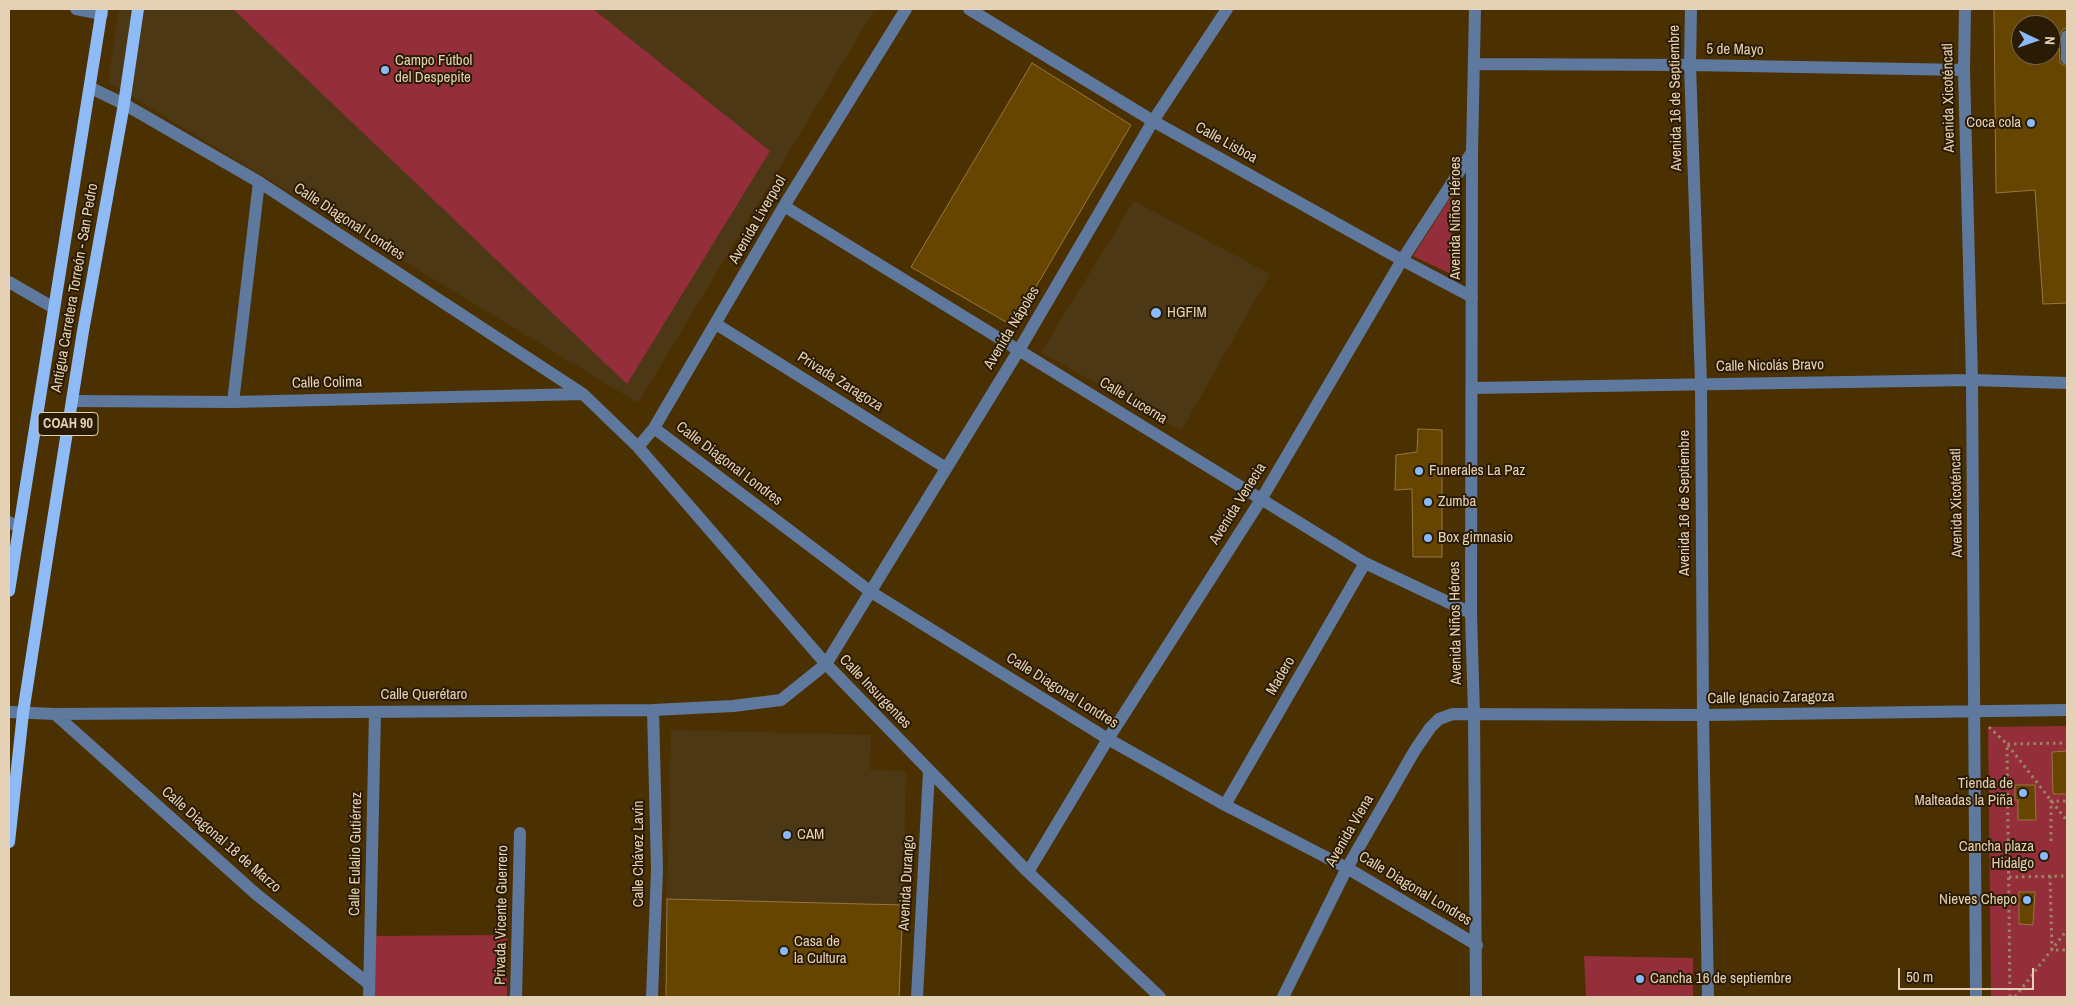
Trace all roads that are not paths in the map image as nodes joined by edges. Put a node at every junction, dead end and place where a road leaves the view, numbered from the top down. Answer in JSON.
{"nodes":[{"id":1,"x":76,"y":9,"type":"edge"},
{"id":2,"x":138,"y":9,"type":"edge"},
{"id":3,"x":906,"y":9,"type":"edge"},
{"id":4,"x":969,"y":9,"type":"edge"},
{"id":5,"x":1227,"y":9,"type":"edge"},
{"id":6,"x":1475,"y":9,"type":"edge"},
{"id":7,"x":1691,"y":9,"type":"edge"},
{"id":8,"x":1965,"y":9,"type":"edge"},
{"id":9,"x":102,"y":11,"type":"edge"},
{"id":10,"x":2067,"y":36,"type":"edge"},
{"id":11,"x":2067,"y":59,"type":"edge"},
{"id":12,"x":1475,"y":64,"type":"junction"},
{"id":13,"x":1690,"y":65,"type":"junction"},
{"id":14,"x":1964,"y":70,"type":"junction"},
{"id":15,"x":91,"y":88,"type":"junction"},
{"id":16,"x":124,"y":104,"type":"junction"},
{"id":17,"x":1153,"y":121,"type":"junction"},
{"id":18,"x":1472,"y":152,"type":"junction"},
{"id":19,"x":259,"y":182,"type":"junction"},
{"id":20,"x":784,"y":206,"type":"junction"},
{"id":21,"x":1402,"y":260,"type":"junction"},
{"id":22,"x":9,"y":282,"type":"edge"},
{"id":23,"x":1472,"y":297,"type":"junction"},
{"id":24,"x":54,"y":308,"type":"junction"},
{"id":25,"x":716,"y":324,"type":"junction"},
{"id":26,"x":1019,"y":350,"type":"junction"},
{"id":27,"x":1972,"y":380,"type":"junction"},
{"id":28,"x":1701,"y":384,"type":"junction"},
{"id":29,"x":2067,"y":384,"type":"edge"},
{"id":30,"x":1473,"y":388,"type":"junction"},
{"id":31,"x":583,"y":394,"type":"junction"},
{"id":32,"x":72,"y":401,"type":"junction"},
{"id":33,"x":233,"y":402,"type":"junction"},
{"id":34,"x":654,"y":428,"type":"junction"},
{"id":35,"x":638,"y":447,"type":"junction"},
{"id":36,"x":946,"y":468,"type":"junction"},
{"id":37,"x":1262,"y":498,"type":"junction"},
{"id":38,"x":14,"y":525,"type":"edge"},
{"id":39,"x":1365,"y":563,"type":"junction"},
{"id":40,"x":9,"y":591,"type":"edge"},
{"id":41,"x":870,"y":592,"type":"junction"},
{"id":42,"x":1471,"y":613,"type":"junction"},
{"id":43,"x":826,"y":664,"type":"junction"},
{"id":44,"x":653,"y":710,"type":"junction"},
{"id":45,"x":2067,"y":710,"type":"edge"},
{"id":46,"x":9,"y":712,"type":"edge"},
{"id":47,"x":375,"y":712,"type":"junction"},
{"id":48,"x":1976,"y":712,"type":"junction"},
{"id":49,"x":23,"y":713,"type":"junction"},
{"id":50,"x":56,"y":714,"type":"junction"},
{"id":51,"x":1474,"y":714,"type":"junction"},
{"id":52,"x":1703,"y":715,"type":"junction"},
{"id":53,"x":1108,"y":739,"type":"junction"},
{"id":54,"x":929,"y":771,"type":"junction"},
{"id":55,"x":1225,"y":805,"type":"junction"},
{"id":56,"x":520,"y":833,"type":"dead end"},
{"id":57,"x":9,"y":842,"type":"edge"},
{"id":58,"x":1346,"y":868,"type":"junction"},
{"id":59,"x":1028,"y":872,"type":"junction"},
{"id":60,"x":1477,"y":945,"type":"junction"},
{"id":61,"x":369,"y":984,"type":"junction"},
{"id":62,"x":368,"y":997,"type":"edge"},
{"id":63,"x":516,"y":997,"type":"edge"},
{"id":64,"x":652,"y":997,"type":"edge"},
{"id":65,"x":917,"y":997,"type":"edge"},
{"id":66,"x":1160,"y":997,"type":"edge"},
{"id":67,"x":1284,"y":997,"type":"edge"},
{"id":68,"x":1476,"y":997,"type":"edge"},
{"id":69,"x":1708,"y":997,"type":"edge"},
{"id":70,"x":1976,"y":997,"type":"edge"}],
"edges":[{"from":1,"to":9,"type":"street"},
{"from":2,"to":16,"type":"main road","name":"Antigua Carretera Torreón - San Pedro","number":"COAH 90"},
{"from":3,"to":20,"type":"street","name":"Avenida Liverpool"},
{"from":4,"to":17,"type":"street","name":"Calle Lisboa"},
{"from":5,"to":17,"type":"street","name":"Avenida Nápoles"},
{"from":6,"to":12,"type":"street","name":"Avenida Niños Héroes"},
{"from":7,"to":13,"type":"street","name":"Avenida 16 de Septiembre"},
{"from":8,"to":14,"type":"street","name":"Avenida Xicoténcatl"},
{"from":9,"to":15,"type":"main road","name":"Antigua Carretera Torreón - San Pedro","number":"COAH 90"},
{"from":10,"to":11,"type":"street"},
{"from":12,"to":13,"type":"street","name":"5 de Mayo"},
{"from":12,"to":18,"type":"street","name":"Avenida Niños Héroes"},
{"from":13,"to":14,"type":"street","name":"5 de Mayo"},
{"from":13,"to":28,"type":"street","name":"Avenida 16 de Septiembre"},
{"from":14,"to":27,"type":"street","name":"Avenida Xicoténcatl"},
{"from":15,"to":16,"type":"street","name":"Calle Diagonal Londres"},
{"from":15,"to":24,"type":"main road","name":"Antigua Carretera Torreón - San Pedro","number":"COAH 90"},
{"from":16,"to":19,"type":"street","name":"Calle Diagonal Londres"},
{"from":16,"to":32,"type":"main road","name":"Antigua Carretera Torreón - San Pedro","number":"COAH 90"},
{"from":17,"to":21,"type":"street","name":"Calle Lisboa"},
{"from":17,"to":26,"type":"street","name":"Avenida Nápoles"},
{"from":18,"to":21,"type":"street","name":"Avenida Venecia"},
{"from":18,"to":23,"type":"street","name":"Avenida Niños Héroes"},
{"from":19,"to":31,"type":"street","name":"Calle Diagonal Londres"},
{"from":19,"to":33,"type":"street"},
{"from":20,"to":25,"type":"street","name":"Avenida Liverpool"},
{"from":20,"to":26,"type":"street","name":"Calle Lucerna"},
{"from":21,"to":23,"type":"street","name":"Calle Lisboa"},
{"from":21,"to":37,"type":"street","name":"Avenida Venecia"},
{"from":22,"to":24,"type":"street"},
{"from":23,"to":30,"type":"street","name":"Avenida Niños Héroes"},
{"from":24,"to":38,"type":"main road","name":"Antigua Carretera Torreón - San Pedro","number":"COAH 90"},
{"from":25,"to":34,"type":"street","name":"Avenida Liverpool"},
{"from":25,"to":36,"type":"street","name":"Privada Zaragoza"},
{"from":26,"to":36,"type":"street","name":"Avenida Nápoles"},
{"from":26,"to":37,"type":"street","name":"Calle Lucerna"},
{"from":27,"to":28,"type":"street","name":"Calle Nicolás Bravo"},
{"from":27,"to":29,"type":"street","name":"Calle Nicolás Bravo"},
{"from":27,"to":48,"type":"street","name":"Avenida Xicoténcatl"},
{"from":28,"to":30,"type":"street","name":"Calle Nicolás Bravo"},
{"from":28,"to":52,"type":"street","name":"Avenida 16 de Septiembre"},
{"from":30,"to":42,"type":"street","name":"Avenida Niños Héroes"},
{"from":31,"to":33,"type":"street","name":"Calle Colima"},
{"from":31,"to":35,"type":"street","name":"Calle Insurgentes"},
{"from":32,"to":33,"type":"street","name":"Calle Colima"},
{"from":32,"to":49,"type":"main road","name":"Antigua Carretera Torreón - San Pedro","number":"COAH 90"},
{"from":34,"to":35,"type":"street","name":"Avenida Liverpool"},
{"from":34,"to":41,"type":"street","name":"Calle Diagonal Londres"},
{"from":35,"to":43,"type":"street","name":"Calle Insurgentes"},
{"from":36,"to":41,"type":"street","name":"Avenida Nápoles"},
{"from":37,"to":39,"type":"street","name":"Calle Lucerna"},
{"from":37,"to":53,"type":"street","name":"Avenida Venecia"},
{"from":38,"to":40,"type":"main road","name":"Antigua Carretera Torreón - San Pedro","number":"COAH 90"},
{"from":39,"to":42,"type":"street","name":"Calle Lucerna"},
{"from":39,"to":55,"type":"street","name":"Madero"},
{"from":41,"to":43,"type":"street","name":"Avenida Nápoles"},
{"from":41,"to":53,"type":"street","name":"Calle Diagonal Londres"},
{"from":42,"to":51,"type":"street","name":"Avenida Niños Héroes"},
{"from":43,"to":44,"type":"street","name":"Calle Querétaro"},
{"from":43,"to":54,"type":"street","name":"Calle Insurgentes"},
{"from":44,"to":47,"type":"street","name":"Calle Querétaro"},
{"from":44,"to":64,"type":"street","name":"Calle Chávez Lavín"},
{"from":45,"to":48,"type":"street","name":"Calle Ignacio Zaragoza"},
{"from":46,"to":49,"type":"street","name":"Calle Querétaro"},
{"from":47,"to":50,"type":"street","name":"Calle Querétaro"},
{"from":47,"to":61,"type":"street","name":"Calle Eulalio Gutiérrez"},
{"from":48,"to":52,"type":"street","name":"Calle Ignacio Zaragoza"},
{"from":48,"to":70,"type":"street","name":"Avenida Xicoténcatl"},
{"from":49,"to":50,"type":"street","name":"Calle Querétaro"},
{"from":49,"to":57,"type":"main road","name":"Antigua Carretera Torreón - San Pedro","number":"COAH 90"},
{"from":50,"to":61,"type":"street","name":"Calle Diagonal 18 de Marzo"},
{"from":51,"to":52,"type":"street","name":"Calle Ignacio Zaragoza"},
{"from":51,"to":58,"type":"street","name":"Avenida Viena"},
{"from":51,"to":60,"type":"street","name":"Avenida Niños Héroes"},
{"from":52,"to":69,"type":"street","name":"Avenida 16 de Septiembre"},
{"from":53,"to":55,"type":"street","name":"Calle Diagonal Londres"},
{"from":53,"to":59,"type":"street","name":"Avenida Venecia"},
{"from":54,"to":59,"type":"street","name":"Calle Insurgentes"},
{"from":54,"to":65,"type":"street","name":"Avenida Durango"},
{"from":55,"to":58,"type":"street","name":"Calle Diagonal Londres"},
{"from":56,"to":63,"type":"street","name":"Privada Vicente Guerrero"},
{"from":58,"to":60,"type":"street","name":"Calle Diagonal Londres"},
{"from":58,"to":67,"type":"street","name":"Avenida Viena"},
{"from":59,"to":66,"type":"street","name":"Calle Insurgentes"},
{"from":60,"to":68,"type":"street","name":"Avenida Niños Héroes"},
{"from":61,"to":62,"type":"street","name":"Calle Eulalio Gutiérrez"}]}
